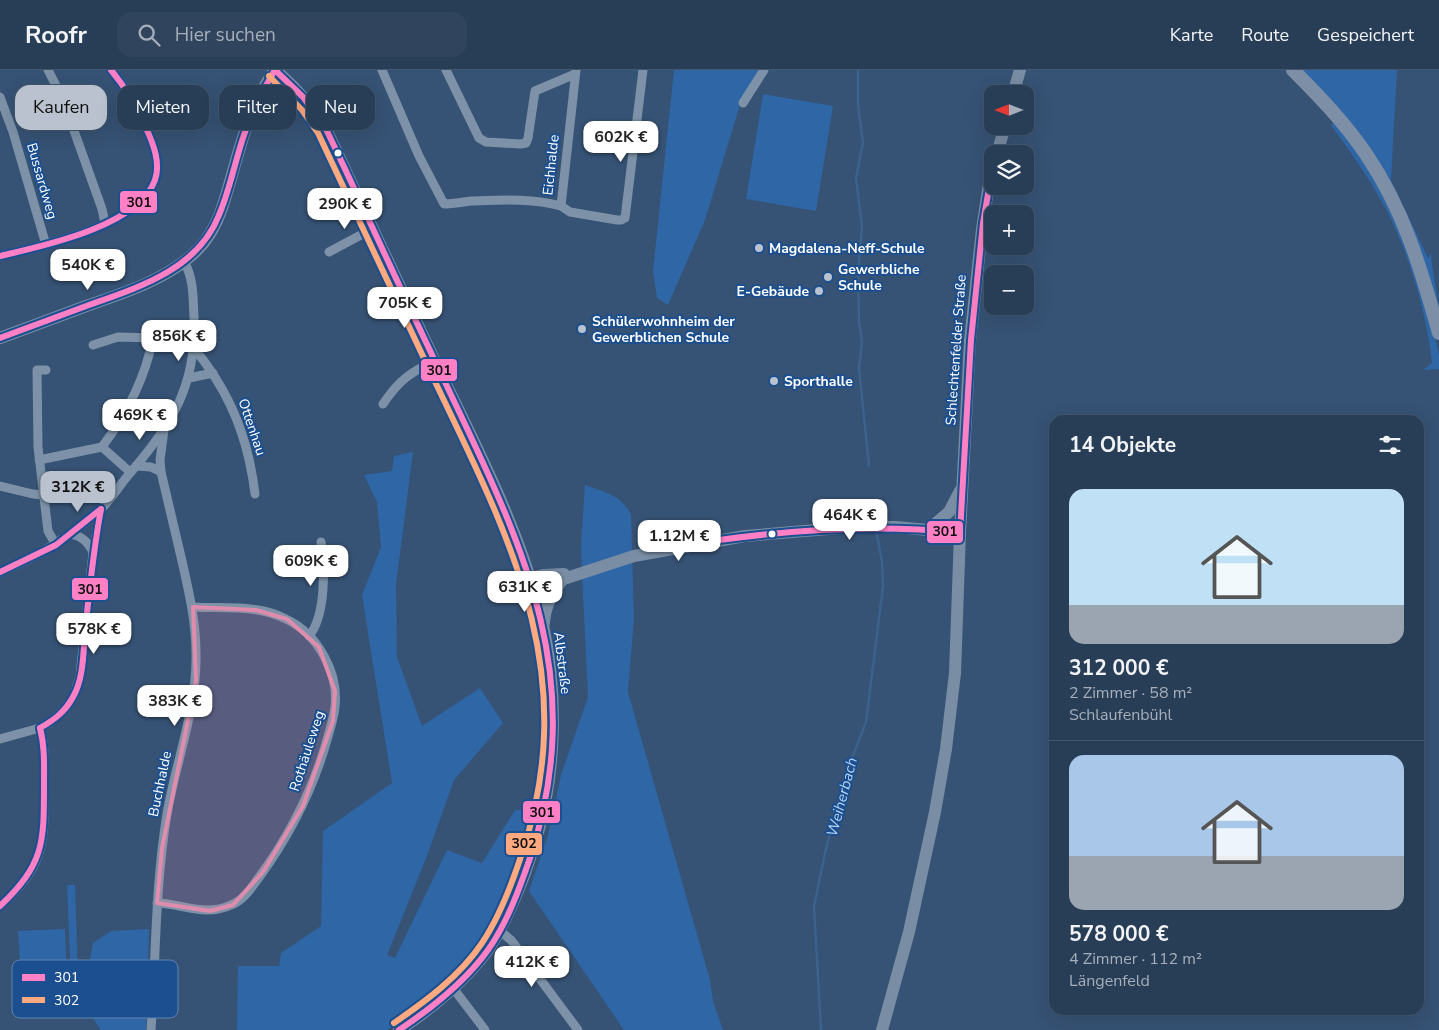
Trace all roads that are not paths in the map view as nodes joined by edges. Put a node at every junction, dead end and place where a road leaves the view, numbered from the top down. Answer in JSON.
{"nodes":[{"id":1,"x":48,"y":70,"type":"edge"},
{"id":2,"x":111,"y":70,"type":"edge"},
{"id":3,"x":275,"y":70,"type":"edge"},
{"id":4,"x":382,"y":70,"type":"edge"},
{"id":5,"x":446,"y":70,"type":"edge"},
{"id":6,"x":643,"y":70,"type":"edge"},
{"id":7,"x":764,"y":70,"type":"edge"},
{"id":8,"x":1020,"y":70,"type":"edge"},
{"id":9,"x":1293,"y":70,"type":"edge"},
{"id":10,"x":575,"y":72,"type":"edge"},
{"id":11,"x":1016,"y":85,"type":"edge"},
{"id":12,"x":0,"y":97,"type":"edge"},
{"id":13,"x":743,"y":103,"type":"dead end"},
{"id":14,"x":987,"y":195,"type":"edge"},
{"id":15,"x":561,"y":206,"type":"junction"},
{"id":16,"x":105,"y":223,"type":"junction"},
{"id":17,"x":372,"y":229,"type":"junction"},
{"id":18,"x":46,"y":245,"type":"junction"},
{"id":19,"x":329,"y":252,"type":"dead end"},
{"id":20,"x":0,"y":256,"type":"edge"},
{"id":21,"x":184,"y":262,"type":"junction"},
{"id":22,"x":1439,"y":333,"type":"edge"},
{"id":23,"x":0,"y":338,"type":"edge"},
{"id":24,"x":153,"y":338,"type":"junction"},
{"id":25,"x":193,"y":344,"type":"junction"},
{"id":26,"x":93,"y":345,"type":"dead end"},
{"id":27,"x":435,"y":360,"type":"junction"},
{"id":28,"x":46,"y":370,"type":"dead end"},
{"id":29,"x":212,"y":373,"type":"junction"},
{"id":30,"x":189,"y":378,"type":"junction"},
{"id":31,"x":383,"y":404,"type":"dead end"},
{"id":32,"x":164,"y":430,"type":"junction"},
{"id":33,"x":102,"y":447,"type":"junction"},
{"id":34,"x":40,"y":460,"type":"junction"},
{"id":35,"x":133,"y":469,"type":"junction"},
{"id":36,"x":161,"y":472,"type":"junction"},
{"id":37,"x":0,"y":486,"type":"edge"},
{"id":38,"x":962,"y":486,"type":"junction"},
{"id":39,"x":255,"y":494,"type":"dead end"},
{"id":40,"x":44,"y":495,"type":"junction"},
{"id":41,"x":101,"y":509,"type":"junction"},
{"id":42,"x":928,"y":529,"type":"junction"},
{"id":43,"x":960,"y":533,"type":"junction"},
{"id":44,"x":71,"y":534,"type":"junction"},
{"id":45,"x":321,"y":542,"type":"dead end"},
{"id":46,"x":56,"y":545,"type":"junction"},
{"id":47,"x":93,"y":552,"type":"junction"},
{"id":48,"x":0,"y":572,"type":"edge"},
{"id":49,"x":582,"y":574,"type":"junction"},
{"id":50,"x":562,"y":580,"type":"junction"},
{"id":51,"x":532,"y":584,"type":"junction"},
{"id":52,"x":193,"y":607,"type":"junction"},
{"id":53,"x":544,"y":631,"type":"junction"},
{"id":54,"x":309,"y":636,"type":"junction"},
{"id":55,"x":40,"y":728,"type":"junction"},
{"id":56,"x":0,"y":740,"type":"edge"},
{"id":57,"x":157,"y":903,"type":"junction"},
{"id":58,"x":0,"y":906,"type":"edge"},
{"id":59,"x":500,"y":931,"type":"junction"},
{"id":60,"x":155,"y":960,"type":"edge"},
{"id":61,"x":453,"y":988,"type":"junction"},
{"id":62,"x":399,"y":1030,"type":"edge"},
{"id":63,"x":485,"y":1030,"type":"edge"},
{"id":64,"x":578,"y":1030,"type":"edge"},
{"id":65,"x":882,"y":1030,"type":"edge"}],
"edges":[{"from":1,"to":16,"type":"street"},
{"from":2,"to":16,"type":"street"},
{"from":3,"to":17,"type":"street","name":"Albstraße"},
{"from":3,"to":21,"type":"street"},
{"from":4,"to":15,"type":"street","name":"Eichhalde"},
{"from":5,"to":10,"type":"street"},
{"from":6,"to":15,"type":"street"},
{"from":7,"to":13,"type":"street"},
{"from":8,"to":11,"type":"street"},
{"from":9,"to":22,"type":"main road"},
{"from":10,"to":15,"type":"street","name":"Eichhalde"},
{"from":12,"to":18,"type":"street","name":"Bussardweg"},
{"from":14,"to":38,"type":"street","name":"Schlechtenfelder Straße"},
{"from":16,"to":18,"type":"street"},
{"from":17,"to":19,"type":"street"},
{"from":17,"to":27,"type":"street","name":"Albstraße"},
{"from":18,"to":20,"type":"street"},
{"from":21,"to":23,"type":"street"},
{"from":21,"to":25,"type":"street"},
{"from":24,"to":25,"type":"street"},
{"from":24,"to":26,"type":"street"},
{"from":24,"to":33,"type":"street"},
{"from":25,"to":29,"type":"street","name":"Ottenhau"},
{"from":25,"to":30,"type":"street"},
{"from":27,"to":31,"type":"street"},
{"from":27,"to":51,"type":"street","name":"Albstraße"},
{"from":28,"to":34,"type":"street"},
{"from":29,"to":30,"type":"street"},
{"from":29,"to":39,"type":"street","name":"Ottenhau"},
{"from":30,"to":32,"type":"street"},
{"from":32,"to":35,"type":"street"},
{"from":32,"to":36,"type":"street","name":"Buchhalde"},
{"from":33,"to":34,"type":"street"},
{"from":33,"to":35,"type":"street"},
{"from":34,"to":40,"type":"street"},
{"from":35,"to":36,"type":"street"},
{"from":35,"to":41,"type":"street"},
{"from":36,"to":52,"type":"street","name":"Buchhalde"},
{"from":37,"to":40,"type":"street"},
{"from":38,"to":42,"type":"street"},
{"from":38,"to":43,"type":"street","name":"Schlechtenfelder Straße"},
{"from":40,"to":46,"type":"street"},
{"from":41,"to":44,"type":"street"},
{"from":41,"to":47,"type":"street"},
{"from":42,"to":43,"type":"street"},
{"from":42,"to":49,"type":"street"},
{"from":43,"to":65,"type":"street","name":"Schlechtenfelder Straße"},
{"from":44,"to":46,"type":"street"},
{"from":44,"to":47,"type":"street"},
{"from":45,"to":54,"type":"street"},
{"from":46,"to":48,"type":"street"},
{"from":47,"to":55,"type":"street"},
{"from":49,"to":50,"type":"street"},
{"from":49,"to":51,"type":"street"},
{"from":50,"to":51,"type":"street"},
{"from":50,"to":53,"type":"street"},
{"from":51,"to":53,"type":"street","name":"Albstraße"},
{"from":52,"to":54,"type":"street","name":"Rothäuleweg"},
{"from":52,"to":57,"type":"street","name":"Buchhalde"},
{"from":53,"to":59,"type":"street","name":"Albstraße"},
{"from":54,"to":57,"type":"street","name":"Rothäuleweg"},
{"from":55,"to":56,"type":"street"},
{"from":55,"to":58,"type":"street"},
{"from":57,"to":60,"type":"street","name":"Buchhalde"},
{"from":59,"to":61,"type":"street","name":"Albstraße"},
{"from":59,"to":64,"type":"street"},
{"from":61,"to":62,"type":"street","name":"Albstraße"},
{"from":61,"to":63,"type":"street"}]}
